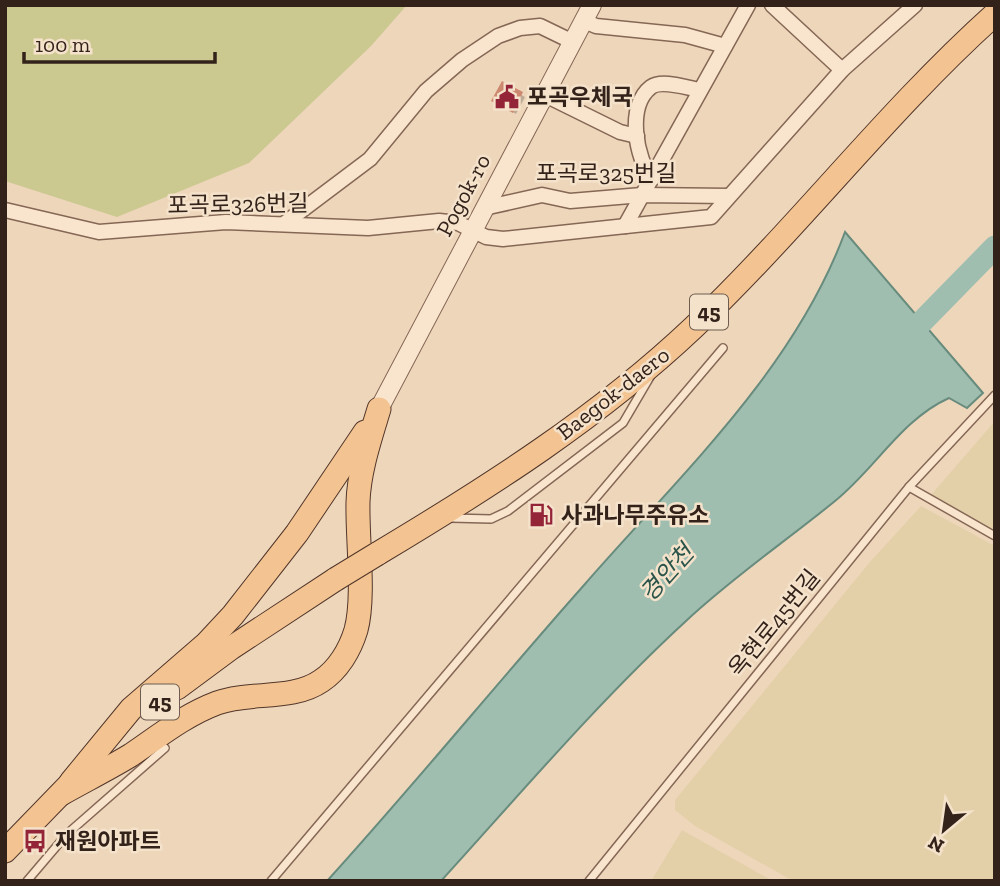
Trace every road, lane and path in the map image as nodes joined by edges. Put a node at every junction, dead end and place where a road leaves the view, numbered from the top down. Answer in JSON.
{"nodes":[{"id":1,"x":748,"y":5,"type":"edge"},
{"id":2,"x":772,"y":5,"type":"edge"},
{"id":3,"x":915,"y":5,"type":"edge"},
{"id":4,"x":588,"y":13,"type":"edge"},
{"id":5,"x":995,"y":14,"type":"edge"},
{"id":6,"x":573,"y":42,"type":"junction"},
{"id":7,"x":725,"y":46,"type":"junction"},
{"id":8,"x":842,"y":70,"type":"junction"},
{"id":9,"x":700,"y":90,"type":"junction"},
{"id":10,"x":545,"y":95,"type":"junction"},
{"id":11,"x":637,"y":136,"type":"junction"},
{"id":12,"x":652,"y":179,"type":"junction"},
{"id":13,"x":642,"y":195,"type":"junction"},
{"id":14,"x":729,"y":196,"type":"junction"},
{"id":15,"x":484,"y":208,"type":"junction"},
{"id":16,"x":5,"y":210,"type":"edge"},
{"id":17,"x":285,"y":223,"type":"junction"},
{"id":18,"x":625,"y":226,"type":"junction"},
{"id":19,"x":473,"y":230,"type":"junction"},
{"id":20,"x":723,"y":348,"type":"dead end"},
{"id":21,"x":659,"y":360,"type":"junction"},
{"id":22,"x":995,"y":395,"type":"edge"},
{"id":23,"x":379,"y":409,"type":"junction"},
{"id":24,"x":909,"y":487,"type":"junction"},
{"id":25,"x":436,"y":519,"type":"junction"},
{"id":26,"x":995,"y":537,"type":"edge"},
{"id":27,"x":165,"y":748,"type":"dead end"},
{"id":28,"x":61,"y":794,"type":"junction"},
{"id":29,"x":5,"y":851,"type":"edge"},
{"id":30,"x":27,"y":881,"type":"edge"},
{"id":31,"x":271,"y":881,"type":"edge"},
{"id":32,"x":589,"y":881,"type":"edge"}],
"edges":[{"from":1,"to":7,"type":"street"},
{"from":2,"to":8,"type":"street"},
{"from":3,"to":8,"type":"street","name":"포곡로326번길"},
{"from":4,"to":6,"type":"street","name":"Pogok-ro"},
{"from":4,"to":7,"type":"street"},
{"from":5,"to":21,"type":"main road","name":"Baegok-daero","number":"45"},
{"from":6,"to":10,"type":"street","name":"Pogok-ro"},
{"from":6,"to":17,"type":"street"},
{"from":7,"to":9,"type":"street"},
{"from":8,"to":14,"type":"street","name":"포곡로326번길"},
{"from":9,"to":11,"type":"street"},
{"from":9,"to":12,"type":"street"},
{"from":10,"to":11,"type":"street"},
{"from":10,"to":15,"type":"street","name":"Pogok-ro"},
{"from":11,"to":12,"type":"street"},
{"from":12,"to":13,"type":"street"},
{"from":13,"to":14,"type":"street","name":"포곡로325번길"},
{"from":13,"to":15,"type":"street","name":"포곡로325번길"},
{"from":13,"to":18,"type":"street"},
{"from":14,"to":18,"type":"street","name":"포곡로326번길"},
{"from":15,"to":19,"type":"street","name":"Pogok-ro"},
{"from":16,"to":17,"type":"street","name":"포곡로326번길"},
{"from":17,"to":19,"type":"street","name":"포곡로326번길"},
{"from":18,"to":19,"type":"street","name":"포곡로326번길"},
{"from":19,"to":23,"type":"street","name":"Pogok-ro"},
{"from":20,"to":31,"type":"lane"},
{"from":21,"to":25,"type":"main road","name":"Baegok-daero","number":"45"},
{"from":21,"to":25,"type":"lane"},
{"from":22,"to":24,"type":"lane","name":"옥현로45번길"},
{"from":23,"to":28,"type":"main road"},
{"from":23,"to":28,"type":"main road"},
{"from":24,"to":26,"type":"lane"},
{"from":24,"to":32,"type":"lane","name":"옥현로45번길"},
{"from":25,"to":28,"type":"main road","name":"Baegok-daero","number":"45","bridge":true},
{"from":27,"to":30,"type":"lane"},
{"from":28,"to":29,"type":"main road","number":"45"}]}
